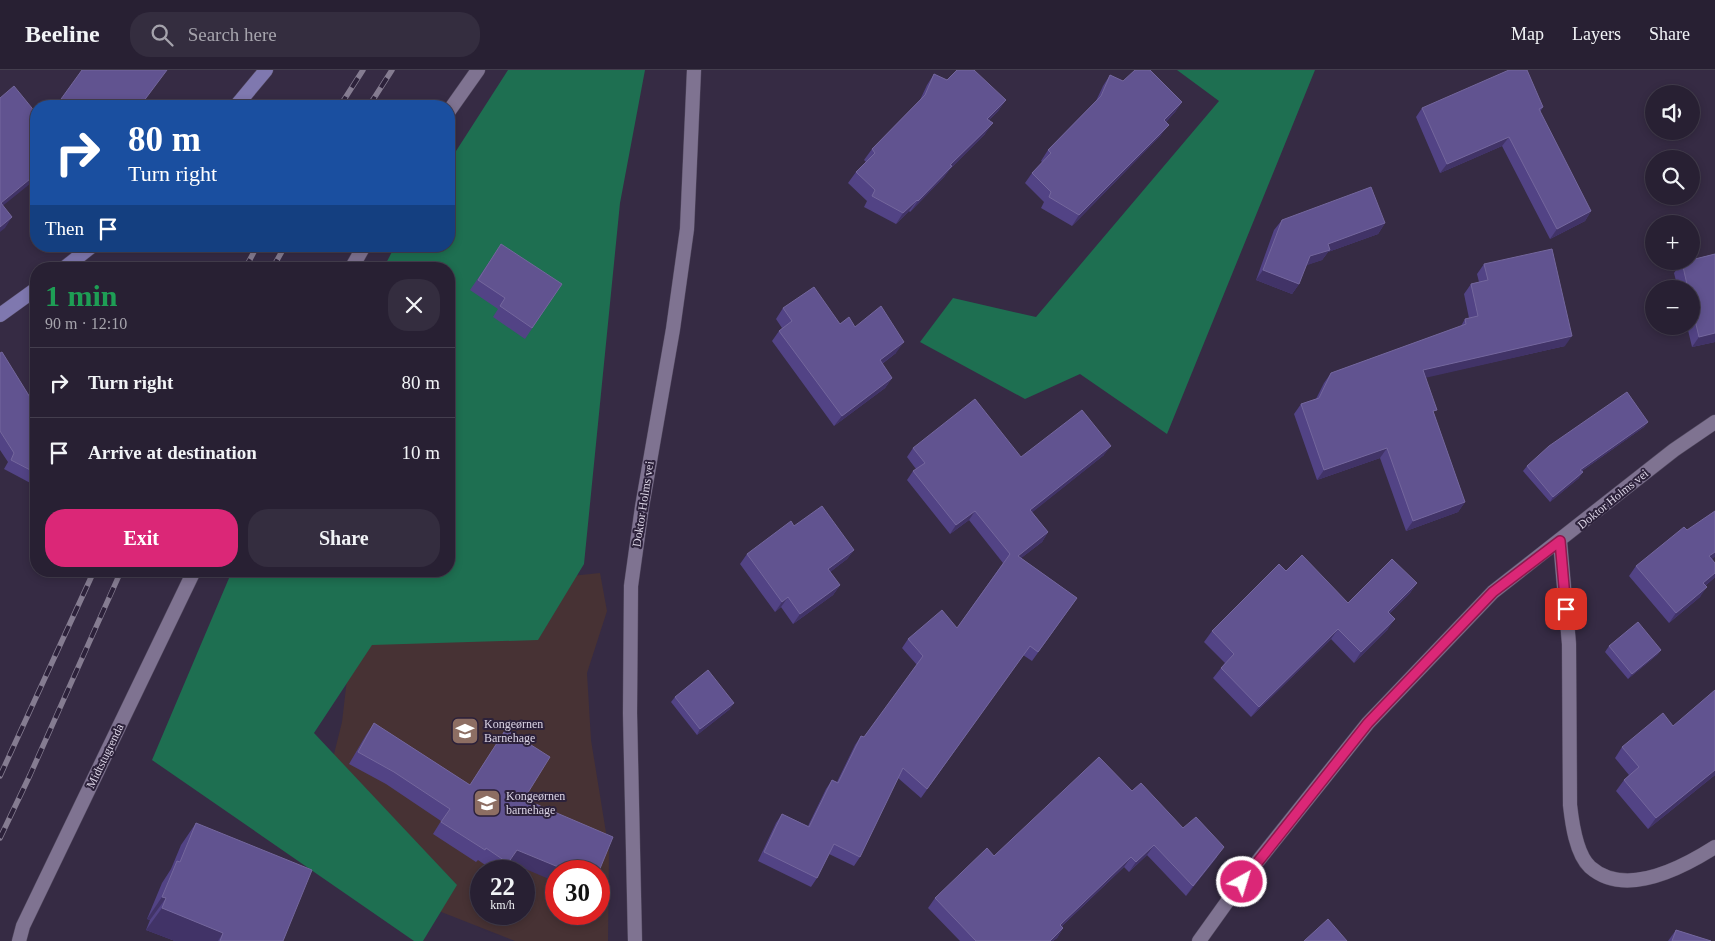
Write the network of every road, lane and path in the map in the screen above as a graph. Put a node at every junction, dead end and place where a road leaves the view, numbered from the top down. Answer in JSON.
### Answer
{"nodes":[{"id":1,"x":266,"y":70,"type":"edge"},
{"id":2,"x":478,"y":70,"type":"edge"},
{"id":3,"x":694,"y":70,"type":"edge"},
{"id":4,"x":241,"y":100,"type":"edge"},
{"id":5,"x":455,"y":103,"type":"edge"},
{"id":6,"x":84,"y":252,"type":"edge"},
{"id":7,"x":72,"y":262,"type":"edge"},
{"id":8,"x":30,"y":293,"type":"edge"},
{"id":9,"x":0,"y":315,"type":"edge"},
{"id":10,"x":1715,"y":422,"type":"edge"},
{"id":11,"x":1560,"y":541,"type":"junction"},
{"id":12,"x":191,"y":577,"type":"edge"},
{"id":13,"x":1715,"y":847,"type":"edge"},
{"id":14,"x":19,"y":941,"type":"edge"},
{"id":15,"x":634,"y":941,"type":"edge"},
{"id":16,"x":1199,"y":941,"type":"edge"}],
"edges":[{"from":1,"to":4,"type":"main road"},
{"from":2,"to":5,"type":"street"},
{"from":3,"to":15,"type":"street","name":"Doktor Holms vei"},
{"from":6,"to":7,"type":"main road"},
{"from":8,"to":9,"type":"main road"},
{"from":10,"to":11,"type":"street","name":"Doktor Holms vei"},
{"from":11,"to":13,"type":"street"},
{"from":11,"to":16,"type":"street","name":"Doktor Holms vei"},
{"from":12,"to":14,"type":"street","name":"Midtstugrenda"}]}
